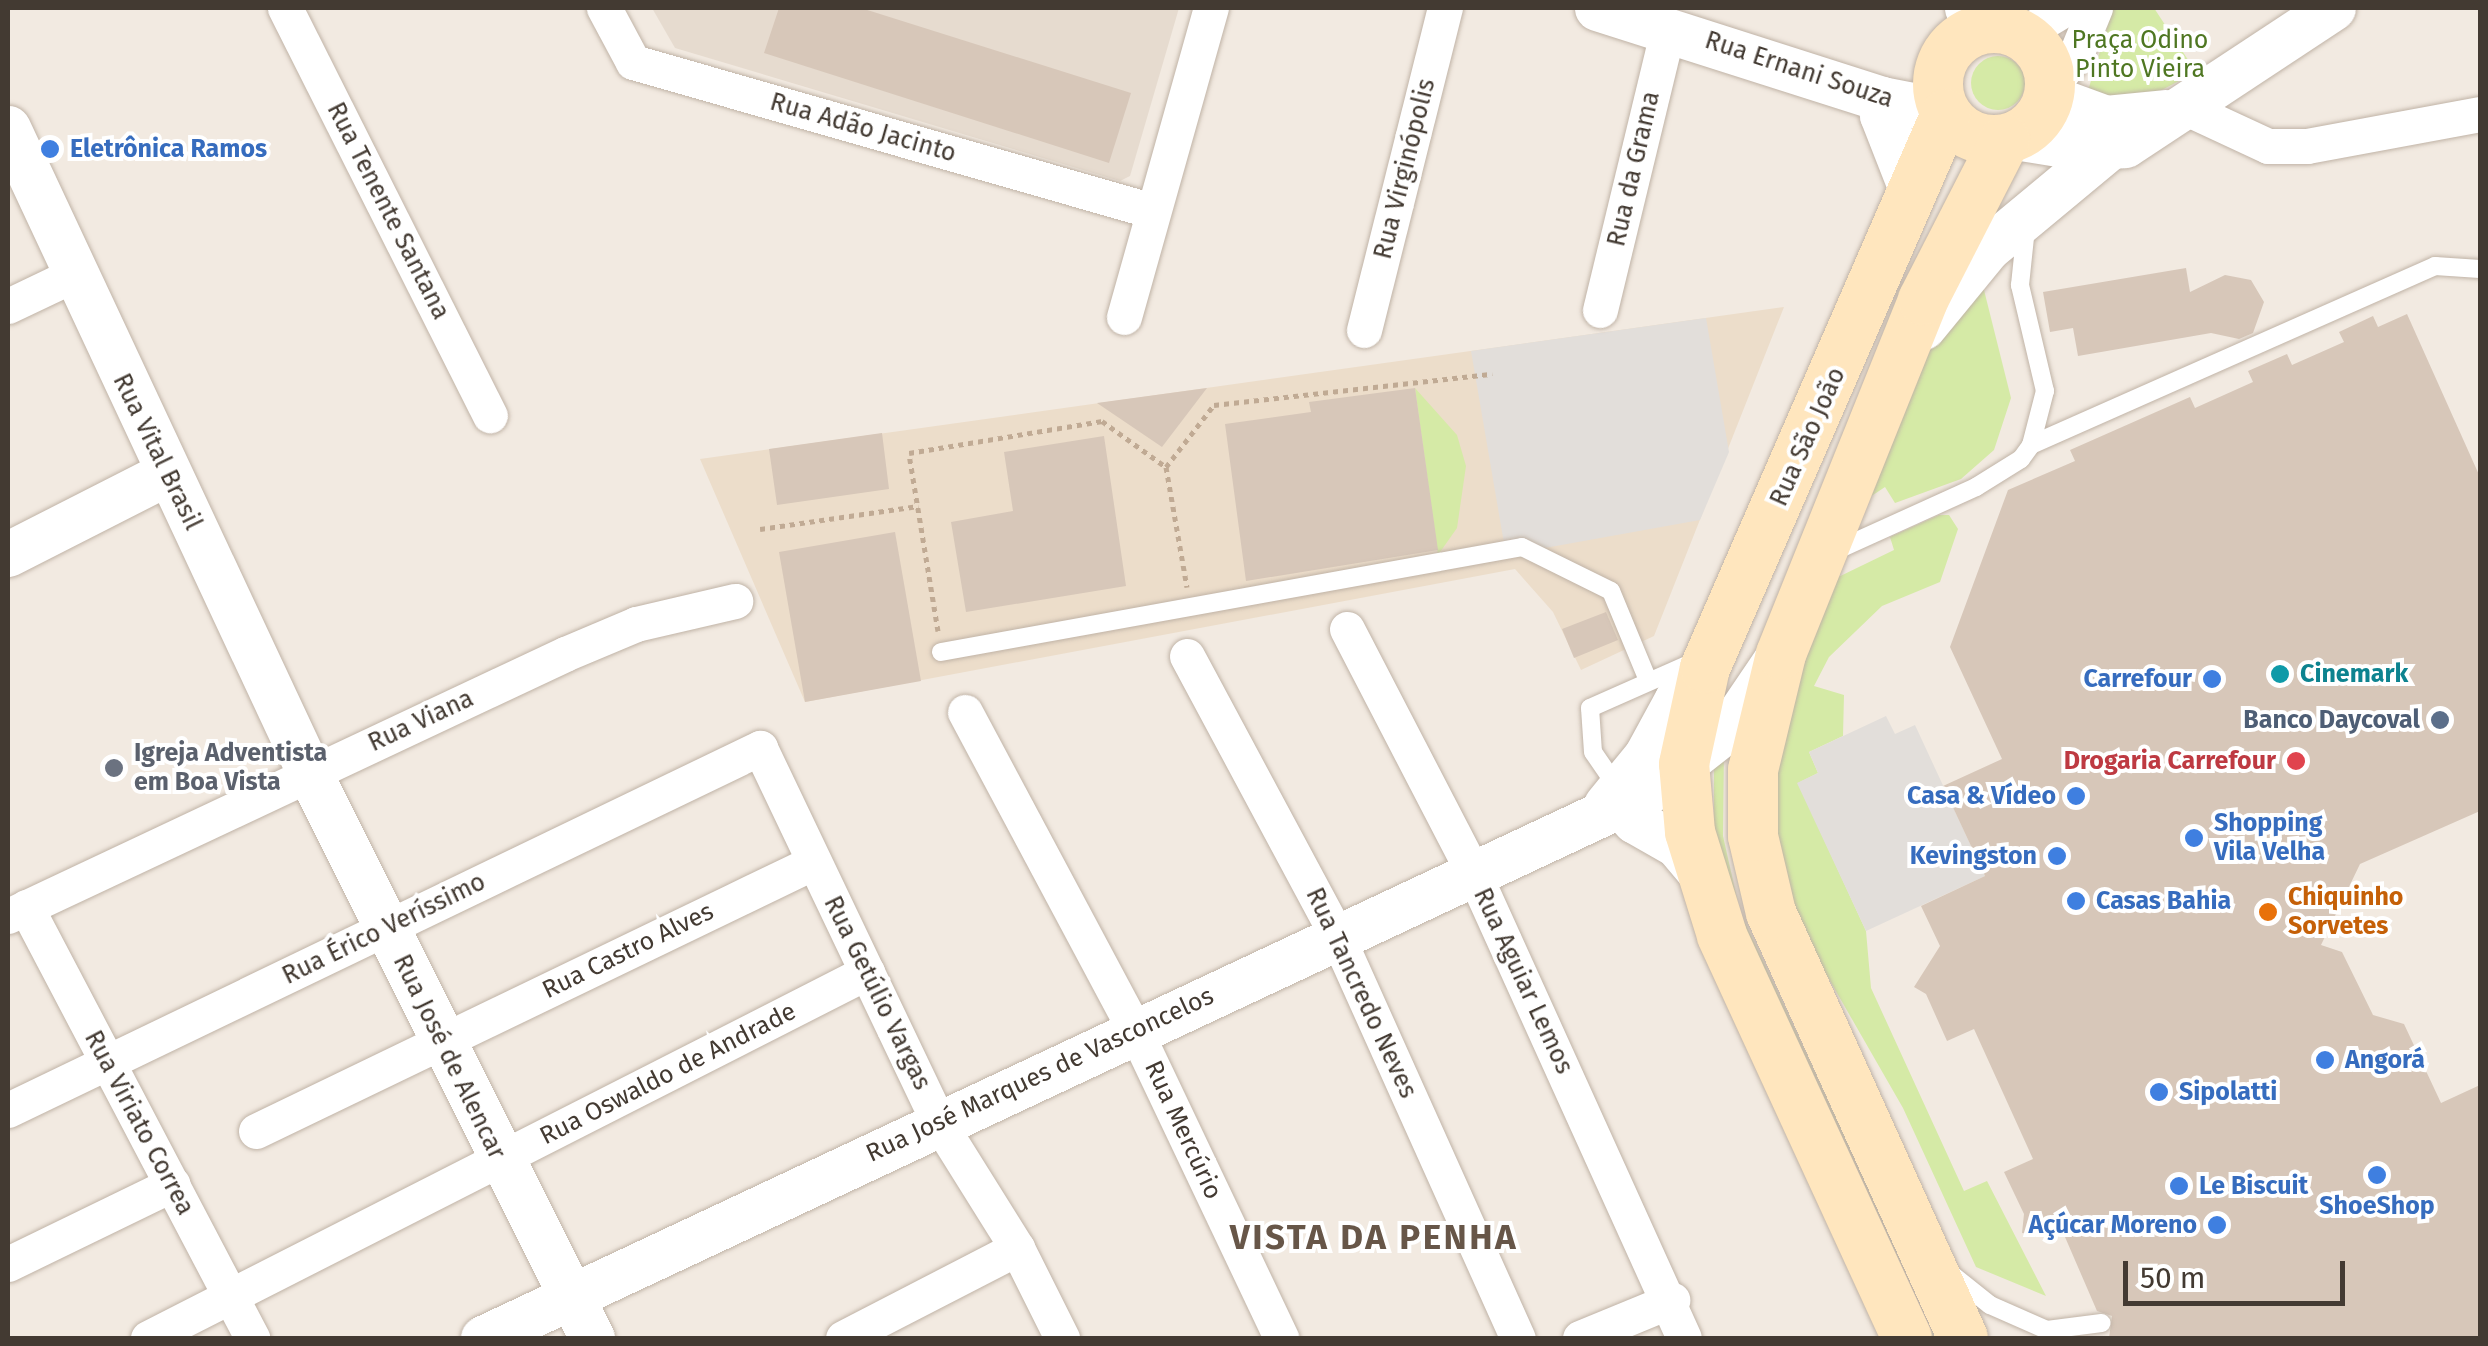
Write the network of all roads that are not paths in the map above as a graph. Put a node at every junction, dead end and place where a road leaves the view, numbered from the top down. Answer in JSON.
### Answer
{"nodes":[{"id":1,"x":285,"y":8,"type":"edge"},
{"id":2,"x":604,"y":8,"type":"edge"},
{"id":3,"x":1210,"y":8,"type":"edge"},
{"id":4,"x":1446,"y":8,"type":"edge"},
{"id":5,"x":1597,"y":8,"type":"edge"},
{"id":6,"x":2066,"y":8,"type":"edge"},
{"id":7,"x":2095,"y":8,"type":"edge"},
{"id":8,"x":2334,"y":8,"type":"edge"},
{"id":9,"x":1989,"y":24,"type":"edge"},
{"id":10,"x":1668,"y":28,"type":"junction"},
{"id":11,"x":2050,"y":92,"type":"junction"},
{"id":12,"x":1882,"y":100,"type":"junction"},
{"id":13,"x":2186,"y":108,"type":"junction"},
{"id":14,"x":1945,"y":112,"type":"junction"},
{"id":15,"x":2480,"y":114,"type":"edge"},
{"id":16,"x":8,"y":128,"type":"edge"},
{"id":17,"x":2010,"y":138,"type":"junction"},
{"id":18,"x":2106,"y":150,"type":"junction"},
{"id":19,"x":1911,"y":188,"type":"junction"},
{"id":20,"x":1153,"y":211,"type":"junction"},
{"id":21,"x":2028,"y":214,"type":"junction"},
{"id":22,"x":2480,"y":269,"type":"edge"},
{"id":23,"x":71,"y":276,"type":"junction"},
{"id":24,"x":8,"y":306,"type":"edge"},
{"id":25,"x":1600,"y":310,"type":"dead end"},
{"id":26,"x":1124,"y":317,"type":"dead end"},
{"id":27,"x":1364,"y":330,"type":"dead end"},
{"id":28,"x":1904,"y":352,"type":"junction"},
{"id":29,"x":490,"y":415,"type":"dead end"},
{"id":30,"x":2031,"y":446,"type":"junction"},
{"id":31,"x":167,"y":473,"type":"junction"},
{"id":32,"x":8,"y":554,"type":"edge"},
{"id":33,"x":1821,"y":558,"type":"junction"},
{"id":34,"x":735,"y":601,"type":"dead end"},
{"id":35,"x":1347,"y":630,"type":"dead end"},
{"id":36,"x":941,"y":652,"type":"road end"},
{"id":37,"x":1780,"y":654,"type":"junction"},
{"id":38,"x":1187,"y":656,"type":"dead end"},
{"id":39,"x":1708,"y":662,"type":"junction"},
{"id":40,"x":1647,"y":678,"type":"junction"},
{"id":41,"x":965,"y":712,"type":"dead end"},
{"id":42,"x":760,"y":748,"type":"joint"},
{"id":43,"x":1684,"y":764,"type":"junction"},
{"id":44,"x":310,"y":774,"type":"junction"},
{"id":45,"x":1612,"y":803,"type":"junction"},
{"id":46,"x":814,"y":862,"type":"junction"},
{"id":47,"x":1474,"y":874,"type":"junction"},
{"id":48,"x":1701,"y":874,"type":"junction"},
{"id":49,"x":17,"y":911,"type":"edge"},
{"id":50,"x":386,"y":928,"type":"junction"},
{"id":51,"x":1337,"y":936,"type":"junction"},
{"id":52,"x":867,"y":972,"type":"junction"},
{"id":53,"x":1135,"y":1030,"type":"junction"},
{"id":54,"x":442,"y":1041,"type":"junction"},
{"id":55,"x":105,"y":1063,"type":"junction"},
{"id":56,"x":8,"y":1110,"type":"edge"},
{"id":57,"x":939,"y":1123,"type":"junction"},
{"id":58,"x":256,"y":1130,"type":"dead end"},
{"id":59,"x":498,"y":1160,"type":"junction"},
{"id":60,"x":173,"y":1184,"type":"junction"},
{"id":61,"x":1896,"y":1196,"type":"junction"},
{"id":62,"x":1017,"y":1248,"type":"junction"},
{"id":63,"x":8,"y":1264,"type":"edge"},
{"id":64,"x":570,"y":1297,"type":"junction"},
{"id":65,"x":232,"y":1299,"type":"junction"},
{"id":66,"x":1672,"y":1300,"type":"junction"},
{"id":67,"x":2102,"y":1323,"type":"dead end"},
{"id":68,"x":148,"y":1338,"type":"edge"},
{"id":69,"x":252,"y":1338,"type":"edge"},
{"id":70,"x":484,"y":1338,"type":"edge"},
{"id":71,"x":592,"y":1338,"type":"edge"},
{"id":72,"x":843,"y":1338,"type":"edge"},
{"id":73,"x":1062,"y":1338,"type":"edge"},
{"id":74,"x":1281,"y":1338,"type":"edge"},
{"id":75,"x":1518,"y":1338,"type":"edge"},
{"id":76,"x":1580,"y":1338,"type":"edge"},
{"id":77,"x":1684,"y":1338,"type":"edge"},
{"id":78,"x":1907,"y":1338,"type":"edge"},
{"id":79,"x":1963,"y":1338,"type":"edge"}],
"edges":[{"from":1,"to":29,"type":"street","name":"Rua Tenente Santana"},
{"from":2,"to":20,"type":"street","name":"Rua Adão Jacinto"},
{"from":3,"to":20,"type":"street"},
{"from":4,"to":27,"type":"street","name":"Rua Virginópolis"},
{"from":5,"to":10,"type":"street","name":"Rua Ernani Souza"},
{"from":6,"to":9,"type":"street"},
{"from":7,"to":11,"type":"street"},
{"from":8,"to":13,"type":"street"},
{"from":9,"to":11,"type":"main road"},
{"from":9,"to":14,"type":"main road"},
{"from":10,"to":12,"type":"street","name":"Rua Ernani Souza"},
{"from":10,"to":25,"type":"street","name":"Rua da Grama"},
{"from":11,"to":13,"type":"street"},
{"from":11,"to":17,"type":"main road"},
{"from":12,"to":14,"type":"street","name":"Rua Ernani Souza"},
{"from":12,"to":19,"type":"street"},
{"from":13,"to":15,"type":"street"},
{"from":13,"to":18,"type":"street"},
{"from":14,"to":17,"type":"main road"},
{"from":14,"to":19,"type":"main road","name":"Rua São João"},
{"from":16,"to":23,"type":"street","name":"Rua Vital Brasil"},
{"from":17,"to":18,"type":"street"},
{"from":17,"to":28,"type":"main road"},
{"from":18,"to":21,"type":"street"},
{"from":19,"to":39,"type":"main road","name":"Rua São João"},
{"from":20,"to":26,"type":"street"},
{"from":21,"to":28,"type":"street"},
{"from":21,"to":30,"type":"lane"},
{"from":22,"to":30,"type":"lane"},
{"from":23,"to":24,"type":"street"},
{"from":23,"to":31,"type":"street","name":"Rua Vital Brasil"},
{"from":28,"to":33,"type":"main road"},
{"from":30,"to":33,"type":"lane"},
{"from":31,"to":32,"type":"street"},
{"from":31,"to":44,"type":"street","name":"Rua Vital Brasil"},
{"from":33,"to":37,"type":"main road"},
{"from":34,"to":44,"type":"street","name":"Rua Viana"},
{"from":35,"to":47,"type":"street","name":"Rua Aguiar Lemos"},
{"from":36,"to":40,"type":"lane"},
{"from":37,"to":43,"type":"street","name":"Rua José Marques de Vasconcelos"},
{"from":37,"to":61,"type":"main road"},
{"from":38,"to":51,"type":"street","name":"Rua Tancredo Neves"},
{"from":39,"to":40,"type":"lane"},
{"from":39,"to":43,"type":"main road","name":"Rua São João"},
{"from":39,"to":45,"type":"street"},
{"from":40,"to":45,"type":"lane"},
{"from":41,"to":53,"type":"street","name":"Rua Mercúrio"},
{"from":42,"to":46,"type":"street","name":"Rua Getúlio Vargas"},
{"from":42,"to":50,"type":"street","name":"Rua Érico Veríssimo"},
{"from":43,"to":45,"type":"street","name":"Rua José Marques de Vasconcelos"},
{"from":43,"to":48,"type":"main road","name":"Rua São João"},
{"from":44,"to":49,"type":"street","name":"Rua Viana"},
{"from":44,"to":50,"type":"street","name":"Rua José de Alencar"},
{"from":45,"to":47,"type":"street","name":"Rua José Marques de Vasconcelos"},
{"from":45,"to":48,"type":"street"},
{"from":46,"to":52,"type":"street","name":"Rua Getúlio Vargas"},
{"from":46,"to":54,"type":"street","name":"Rua Castro Alves"},
{"from":47,"to":51,"type":"street","name":"Rua José Marques de Vasconcelos"},
{"from":47,"to":66,"type":"street","name":"Rua Aguiar Lemos"},
{"from":48,"to":78,"type":"main road","name":"Rua São João"},
{"from":49,"to":55,"type":"street","name":"Rua Viriato Correa"},
{"from":50,"to":54,"type":"street","name":"Rua José de Alencar"},
{"from":50,"to":55,"type":"street","name":"Rua Érico Veríssimo"},
{"from":51,"to":53,"type":"street","name":"Rua José Marques de Vasconcelos"},
{"from":51,"to":75,"type":"street","name":"Rua Tancredo Neves"},
{"from":52,"to":57,"type":"street","name":"Rua Getúlio Vargas"},
{"from":52,"to":59,"type":"street","name":"Rua Oswaldo de Andrade"},
{"from":53,"to":57,"type":"street","name":"Rua José Marques de Vasconcelos"},
{"from":53,"to":74,"type":"street","name":"Rua Mercúrio"},
{"from":54,"to":58,"type":"street","name":"Rua Castro Alves"},
{"from":54,"to":59,"type":"street","name":"Rua José de Alencar"},
{"from":55,"to":56,"type":"street","name":"Rua Érico Veríssimo"},
{"from":55,"to":60,"type":"street","name":"Rua Viriato Correa"},
{"from":57,"to":62,"type":"street","name":"Rua Getúlio Vargas"},
{"from":57,"to":64,"type":"street","name":"Rua José Marques de Vasconcelos"},
{"from":59,"to":64,"type":"street","name":"Rua José de Alencar"},
{"from":59,"to":65,"type":"street","name":"Rua Oswaldo de Andrade"},
{"from":60,"to":63,"type":"street"},
{"from":60,"to":65,"type":"street","name":"Rua Viriato Correa"},
{"from":61,"to":67,"type":"lane"},
{"from":61,"to":79,"type":"main road"},
{"from":62,"to":72,"type":"street"},
{"from":62,"to":73,"type":"street","name":"Rua Getúlio Vargas"},
{"from":64,"to":70,"type":"street","name":"Rua José Marques de Vasconcelos"},
{"from":64,"to":71,"type":"street","name":"Rua José de Alencar"},
{"from":65,"to":68,"type":"street","name":"Rua Oswaldo de Andrade"},
{"from":65,"to":69,"type":"street","name":"Rua Viriato Correa"},
{"from":66,"to":76,"type":"street"},
{"from":66,"to":77,"type":"street","name":"Rua Aguiar Lemos"}]}
